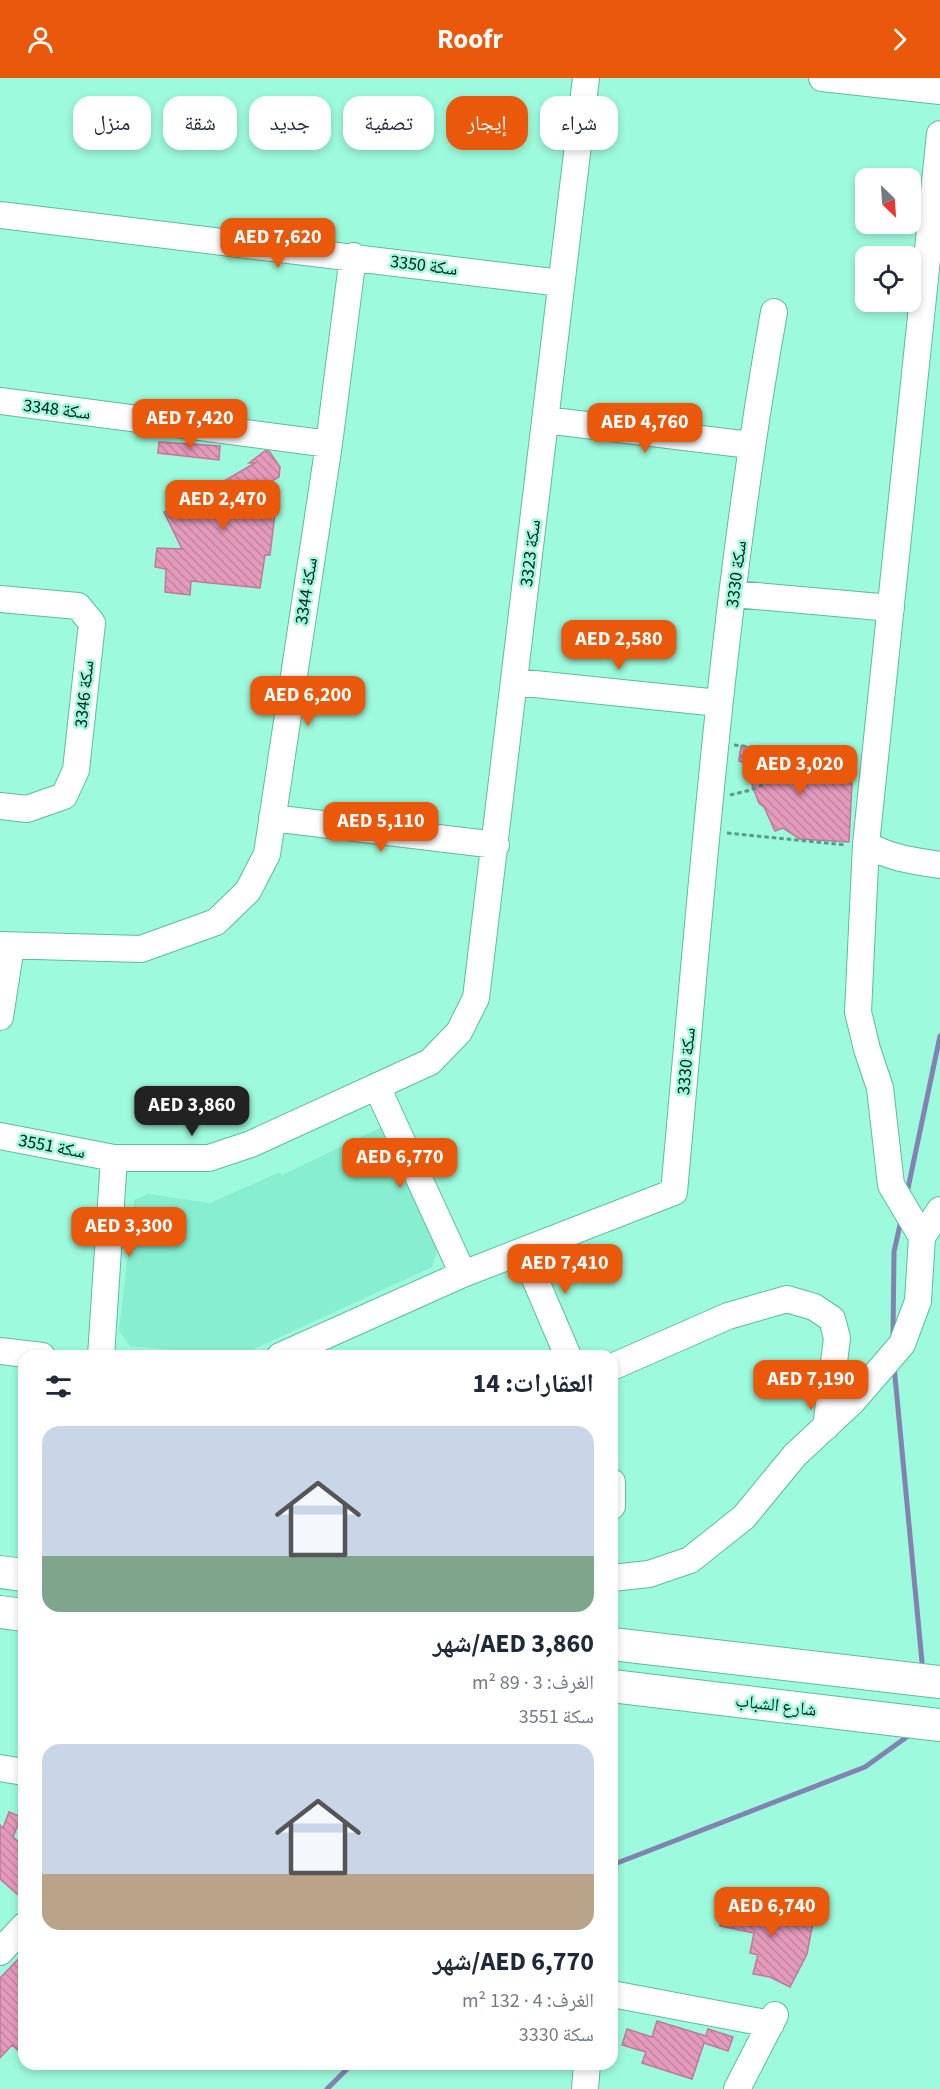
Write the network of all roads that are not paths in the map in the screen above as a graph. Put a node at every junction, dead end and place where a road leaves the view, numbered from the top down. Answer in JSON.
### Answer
{"nodes":[{"id":1,"x":586,"y":78,"type":"edge"},
{"id":2,"x":822,"y":78,"type":"edge"},
{"id":3,"x":940,"y":91,"type":"edge"},
{"id":4,"x":940,"y":134,"type":"edge"},
{"id":5,"x":0,"y":215,"type":"edge"},
{"id":6,"x":353,"y":256,"type":"junction"},
{"id":7,"x":561,"y":283,"type":"junction"},
{"id":8,"x":774,"y":312,"type":"dead end"},
{"id":9,"x":0,"y":401,"type":"edge"},
{"id":10,"x":545,"y":420,"type":"junction"},
{"id":11,"x":329,"y":444,"type":"junction"},
{"id":12,"x":750,"y":445,"type":"junction"},
{"id":13,"x":734,"y":594,"type":"junction"},
{"id":14,"x":0,"y":599,"type":"edge"},
{"id":15,"x":891,"y":608,"type":"junction"},
{"id":16,"x":514,"y":682,"type":"junction"},
{"id":17,"x":719,"y":704,"type":"junction"},
{"id":18,"x":0,"y":806,"type":"edge"},
{"id":19,"x":272,"y":818,"type":"junction"},
{"id":20,"x":866,"y":844,"type":"junction"},
{"id":21,"x":495,"y":845,"type":"junction"},
{"id":22,"x":940,"y":865,"type":"edge"},
{"id":23,"x":5,"y":945,"type":"edge"},
{"id":24,"x":0,"y":1017,"type":"edge"},
{"id":25,"x":377,"y":1087,"type":"junction"},
{"id":26,"x":0,"y":1137,"type":"edge"},
{"id":27,"x":114,"y":1158,"type":"junction"},
{"id":28,"x":940,"y":1210,"type":"edge"},
{"id":29,"x":922,"y":1237,"type":"junction"},
{"id":30,"x":524,"y":1251,"type":"junction"},
{"id":31,"x":463,"y":1274,"type":"junction"},
{"id":32,"x":930,"y":1279,"type":"edge"},
{"id":33,"x":0,"y":1350,"type":"edge"},
{"id":34,"x":102,"y":1350,"type":"edge"},
{"id":35,"x":293,"y":1350,"type":"edge"},
{"id":36,"x":565,"y":1350,"type":"edge"},
{"id":37,"x":18,"y":1353,"type":"edge"},
{"id":38,"x":618,"y":1364,"type":"edge"},
{"id":39,"x":826,"y":1427,"type":"junction"},
{"id":40,"x":0,"y":1572,"type":"edge"},
{"id":41,"x":18,"y":1574,"type":"edge"},
{"id":42,"x":618,"y":1577,"type":"edge"},
{"id":43,"x":0,"y":1612,"type":"edge"},
{"id":44,"x":18,"y":1614,"type":"edge"},
{"id":45,"x":618,"y":1645,"type":"edge"},
{"id":46,"x":940,"y":1682,"type":"edge"},
{"id":47,"x":618,"y":1687,"type":"edge"},
{"id":48,"x":940,"y":1725,"type":"edge"},
{"id":49,"x":0,"y":1768,"type":"edge"},
{"id":50,"x":18,"y":1771,"type":"edge"},
{"id":51,"x":18,"y":1932,"type":"edge"},
{"id":52,"x":0,"y":1952,"type":"edge"},
{"id":53,"x":618,"y":1995,"type":"edge"},
{"id":54,"x":587,"y":2070,"type":"edge"},
{"id":55,"x":585,"y":2089,"type":"edge"},
{"id":56,"x":738,"y":2089,"type":"edge"}],
"edges":[{"from":1,"to":7,"type":"street","name":"سكة 3323"},
{"from":2,"to":3,"type":"street"},
{"from":4,"to":15,"type":"street"},
{"from":5,"to":6,"type":"street","name":"سكة 3350"},
{"from":6,"to":7,"type":"street","name":"سكة 3350"},
{"from":6,"to":11,"type":"street","name":"سكة 3344"},
{"from":7,"to":10,"type":"street","name":"سكة 3323"},
{"from":8,"to":12,"type":"street","name":"سكة 3330"},
{"from":9,"to":11,"type":"street","name":"سكة 3348"},
{"from":10,"to":12,"type":"street"},
{"from":10,"to":16,"type":"street","name":"سكة 3323"},
{"from":11,"to":19,"type":"street","name":"سكة 3344"},
{"from":12,"to":13,"type":"street","name":"سكة 3330"},
{"from":13,"to":15,"type":"street"},
{"from":13,"to":17,"type":"street","name":"سكة 3330"},
{"from":14,"to":18,"type":"street","name":"سكة 3346"},
{"from":15,"to":20,"type":"street"},
{"from":16,"to":17,"type":"street"},
{"from":16,"to":21,"type":"street","name":"سكة 3323"},
{"from":17,"to":30,"type":"street","name":"سكة 3330"},
{"from":19,"to":21,"type":"street"},
{"from":19,"to":23,"type":"street","name":"سكة 3344"},
{"from":20,"to":22,"type":"street"},
{"from":20,"to":29,"type":"street"},
{"from":21,"to":25,"type":"street","name":"سكة 3323"},
{"from":23,"to":24,"type":"street","name":"سكة 3344"},
{"from":25,"to":27,"type":"street","name":"سكة 3551"},
{"from":25,"to":31,"type":"street"},
{"from":26,"to":27,"type":"street","name":"سكة 3551"},
{"from":27,"to":34,"type":"street"},
{"from":28,"to":29,"type":"street"},
{"from":29,"to":32,"type":"street"},
{"from":30,"to":31,"type":"street","name":"سكة 3330"},
{"from":30,"to":36,"type":"street"},
{"from":31,"to":35,"type":"street","name":"سكة 3330"},
{"from":32,"to":39,"type":"street"},
{"from":33,"to":37,"type":"street"},
{"from":38,"to":39,"type":"street"},
{"from":39,"to":42,"type":"street"},
{"from":40,"to":41,"type":"main road"},
{"from":43,"to":44,"type":"main road"},
{"from":45,"to":46,"type":"main road"},
{"from":47,"to":48,"type":"main road","name":"شارع الشباب"},
{"from":49,"to":50,"type":"street"},
{"from":51,"to":52,"type":"street"},
{"from":53,"to":56,"type":"street"},
{"from":54,"to":55,"type":"street"}]}
